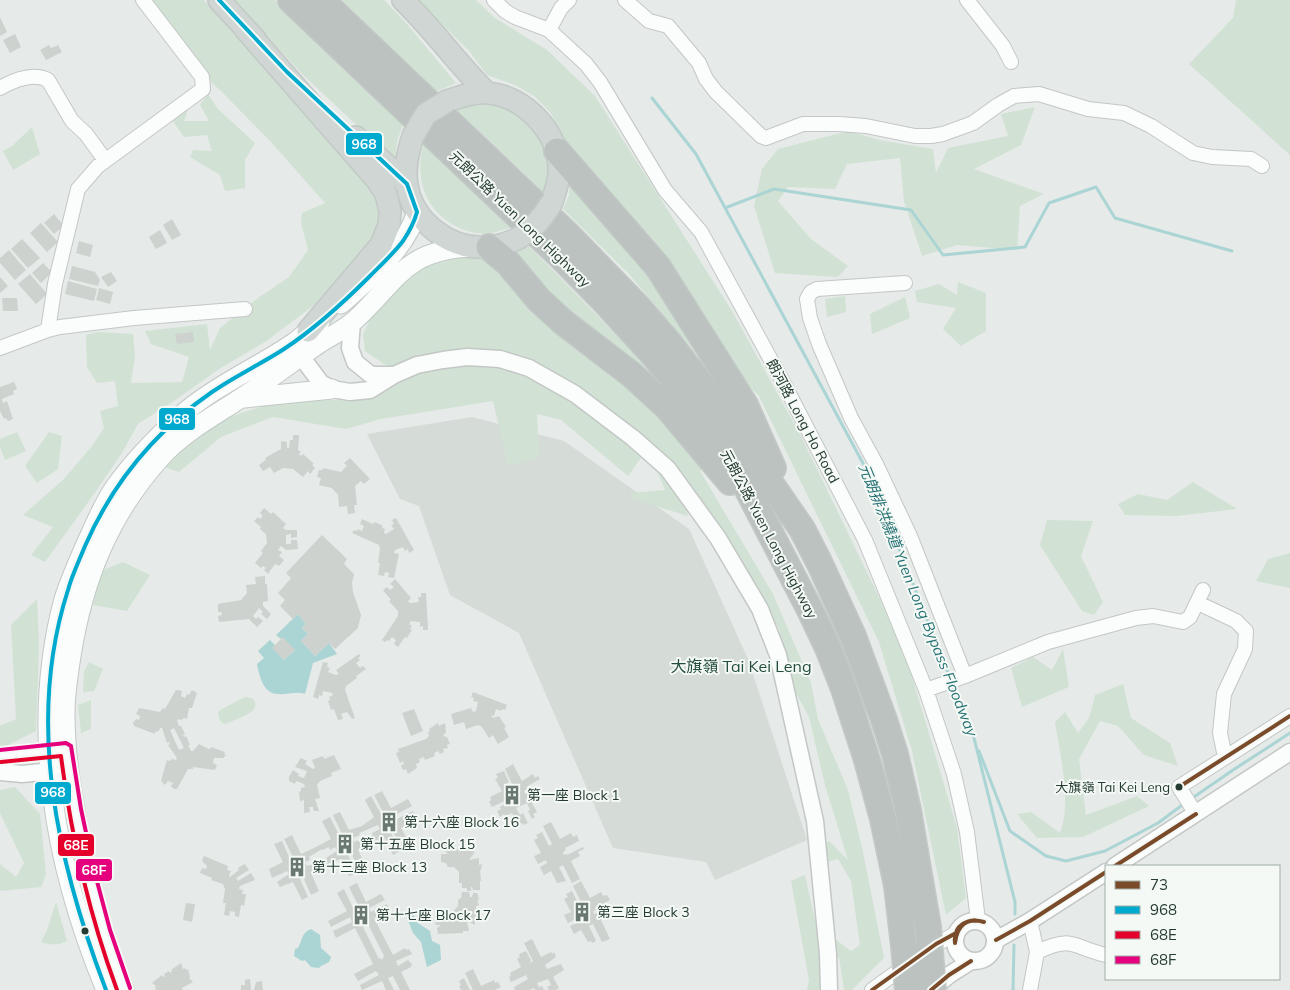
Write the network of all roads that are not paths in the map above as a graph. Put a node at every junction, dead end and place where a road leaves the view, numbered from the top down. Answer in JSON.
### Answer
{"nodes":[{"id":1,"x":143,"y":0,"type":"edge"},
{"id":2,"x":220,"y":0,"type":"edge"},
{"id":3,"x":291,"y":0,"type":"edge"},
{"id":4,"x":321,"y":0,"type":"edge"},
{"id":5,"x":403,"y":0,"type":"edge"},
{"id":6,"x":494,"y":0,"type":"edge"},
{"id":7,"x":625,"y":0,"type":"edge"},
{"id":8,"x":967,"y":0,"type":"edge"},
{"id":9,"x":564,"y":2,"type":"edge"},
{"id":10,"x":245,"y":29,"type":"junction"},
{"id":11,"x":549,"y":30,"type":"junction"},
{"id":12,"x":1011,"y":62,"type":"dead end"},
{"id":13,"x":0,"y":88,"type":"edge"},
{"id":14,"x":486,"y":92,"type":"junction"},
{"id":15,"x":557,"y":151,"type":"junction"},
{"id":16,"x":105,"y":160,"type":"junction"},
{"id":17,"x":1262,"y":166,"type":"dead end"},
{"id":18,"x":407,"y":184,"type":"junction"},
{"id":19,"x":417,"y":212,"type":"junction"},
{"id":20,"x":483,"y":247,"type":"junction"},
{"id":21,"x":905,"y":283,"type":"dead end"},
{"id":22,"x":245,"y":309,"type":"dead end"},
{"id":23,"x":352,"y":322,"type":"junction"},
{"id":24,"x":48,"y":330,"type":"junction"},
{"id":25,"x":302,"y":343,"type":"junction"},
{"id":26,"x":0,"y":348,"type":"edge"},
{"id":27,"x":394,"y":375,"type":"junction"},
{"id":28,"x":332,"y":389,"type":"junction"},
{"id":29,"x":240,"y":399,"type":"junction"},
{"id":30,"x":763,"y":520,"type":"junction"},
{"id":31,"x":802,"y":529,"type":"junction"},
{"id":32,"x":965,"y":676,"type":"junction"},
{"id":33,"x":928,"y":689,"type":"junction"},
{"id":34,"x":1290,"y":716,"type":"edge"},
{"id":35,"x":57,"y":749,"type":"junction"},
{"id":36,"x":1290,"y":752,"type":"edge"},
{"id":37,"x":0,"y":756,"type":"edge"},
{"id":38,"x":1225,"y":757,"type":"junction"},
{"id":39,"x":60,"y":771,"type":"junction"},
{"id":40,"x":0,"y":772,"type":"edge"},
{"id":41,"x":1196,"y":814,"type":"junction"},
{"id":42,"x":1117,"y":865,"type":"edge"},
{"id":43,"x":1105,"y":873,"type":"edge"},
{"id":44,"x":978,"y":920,"type":"junction"},
{"id":45,"x":1030,"y":921,"type":"junction"},
{"id":46,"x":956,"y":933,"type":"junction"},
{"id":47,"x":996,"y":940,"type":"junction"},
{"id":48,"x":1037,"y":952,"type":"junction"},
{"id":49,"x":1105,"y":955,"type":"edge"},
{"id":50,"x":970,"y":961,"type":"junction"},
{"id":51,"x":106,"y":990,"type":"edge"},
{"id":52,"x":124,"y":990,"type":"edge"},
{"id":53,"x":830,"y":990,"type":"edge"},
{"id":54,"x":872,"y":990,"type":"edge"},
{"id":55,"x":908,"y":990,"type":"edge"},
{"id":56,"x":932,"y":990,"type":"edge"},
{"id":57,"x":1030,"y":990,"type":"edge"}],
"edges":[{"from":1,"to":16,"type":"street"},
{"from":2,"to":10,"type":"main road"},
{"from":3,"to":30,"type":"highway","name":"元朗公路 Yuen Long Highway"},
{"from":4,"to":31,"type":"highway","name":"元朗公路 Yuen Long Highway"},
{"from":5,"to":14,"type":"main road"},
{"from":6,"to":11,"type":"street","name":"朗河路 Long Ho Road"},
{"from":7,"to":17,"type":"street"},
{"from":8,"to":12,"type":"street"},
{"from":9,"to":11,"type":"street"},
{"from":10,"to":18,"type":"main road"},
{"from":10,"to":25,"type":"main road"},
{"from":11,"to":33,"type":"street","name":"朗河路 Long Ho Road"},
{"from":13,"to":16,"type":"street"},
{"from":14,"to":15,"type":"main road"},
{"from":14,"to":18,"type":"main road","bridge":true},
{"from":15,"to":20,"type":"main road","bridge":true},
{"from":15,"to":31,"type":"highway"},
{"from":16,"to":24,"type":"street"},
{"from":18,"to":19,"type":"main road"},
{"from":19,"to":20,"type":"main road"},
{"from":19,"to":25,"type":"main road"},
{"from":20,"to":23,"type":"main road"},
{"from":20,"to":30,"type":"highway"},
{"from":21,"to":32,"type":"street"},
{"from":22,"to":24,"type":"street"},
{"from":23,"to":25,"type":"main road"},
{"from":23,"to":27,"type":"street"},
{"from":24,"to":26,"type":"street"},
{"from":25,"to":28,"type":"street"},
{"from":25,"to":29,"type":"main road"},
{"from":25,"to":35,"type":"main road"},
{"from":27,"to":28,"type":"street"},
{"from":27,"to":53,"type":"street"},
{"from":28,"to":29,"type":"main road"},
{"from":29,"to":35,"type":"main road"},
{"from":30,"to":55,"type":"highway","name":"元朗公路 Yuen Long Highway","bridge":true},
{"from":31,"to":56,"type":"highway","name":"元朗公路 Yuen Long Highway","bridge":true},
{"from":32,"to":33,"type":"street"},
{"from":32,"to":38,"type":"street"},
{"from":33,"to":44,"type":"street","name":"朗河路 Long Ho Road"},
{"from":34,"to":38,"type":"street"},
{"from":35,"to":37,"type":"street"},
{"from":35,"to":39,"type":"main road"},
{"from":36,"to":41,"type":"street"},
{"from":38,"to":41,"type":"street"},
{"from":39,"to":40,"type":"street"},
{"from":39,"to":51,"type":"main road"},
{"from":39,"to":52,"type":"main road"},
{"from":41,"to":42,"type":"street"},
{"from":43,"to":45,"type":"street"},
{"from":44,"to":46,"type":"street"},
{"from":44,"to":47,"type":"street"},
{"from":45,"to":47,"type":"street"},
{"from":45,"to":48,"type":"street"},
{"from":46,"to":50,"type":"street"},
{"from":46,"to":54,"type":"street"},
{"from":47,"to":50,"type":"street"},
{"from":48,"to":49,"type":"street"},
{"from":48,"to":57,"type":"street"},
{"from":50,"to":56,"type":"street"}]}
